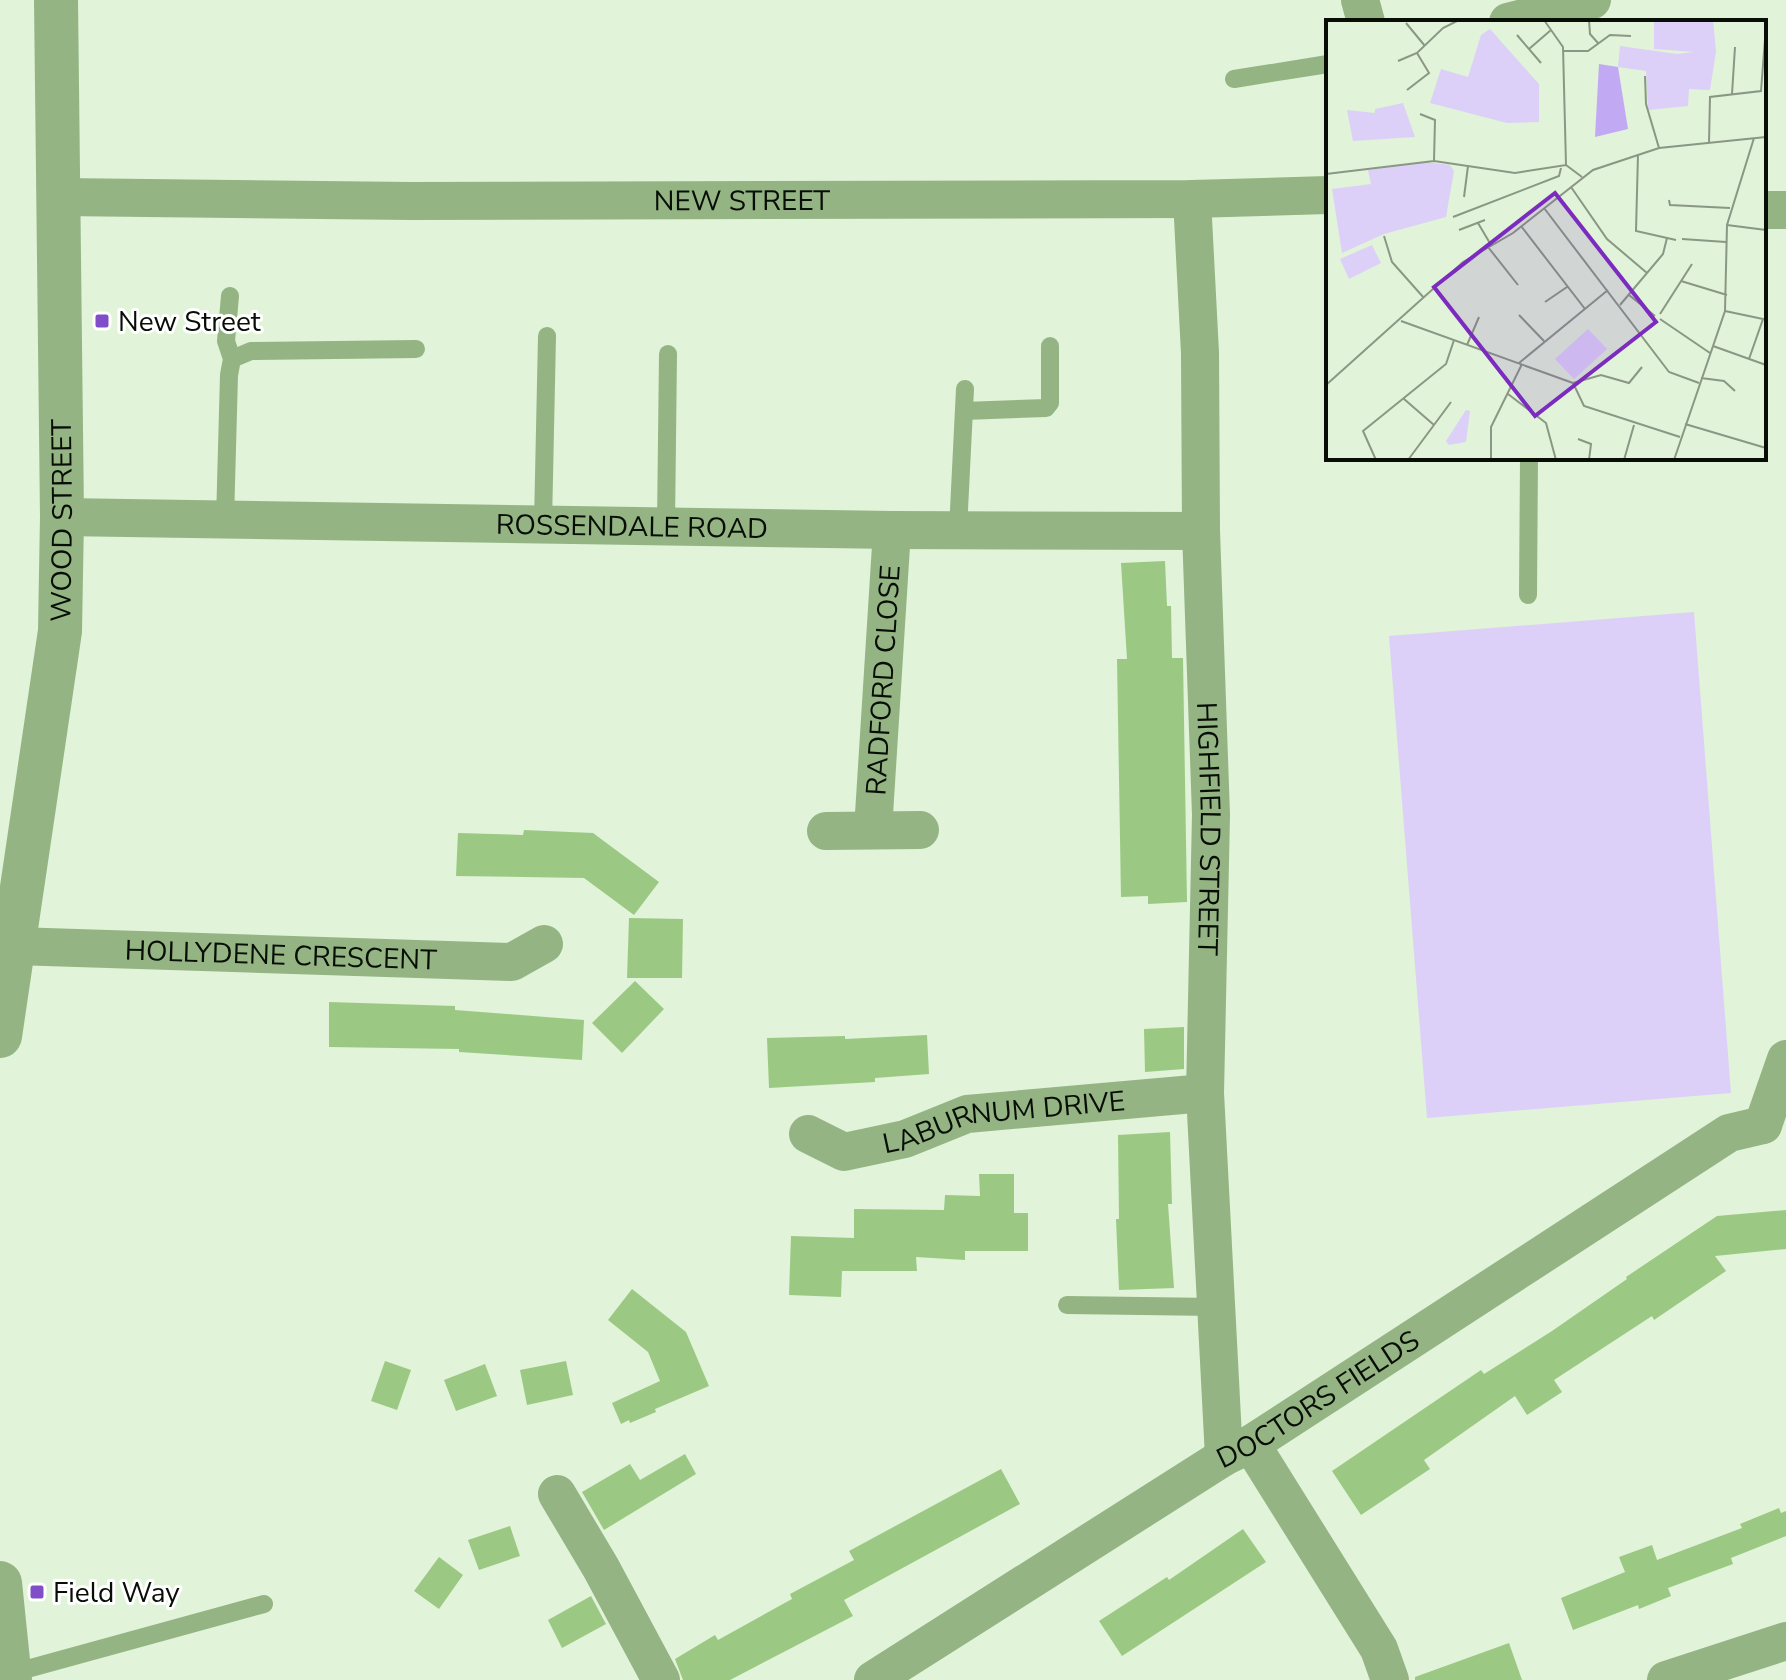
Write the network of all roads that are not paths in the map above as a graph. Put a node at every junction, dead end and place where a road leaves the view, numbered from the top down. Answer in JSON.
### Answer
{"nodes":[{"id":1,"x":56,"y":0,"type":"edge"},
{"id":2,"x":1360,"y":0,"type":"edge"},
{"id":3,"x":1592,"y":0,"type":"edge"},
{"id":4,"x":1365,"y":20,"type":"edge"},
{"id":5,"x":1516,"y":20,"type":"edge"},
{"id":6,"x":1326,"y":64,"type":"edge"},
{"id":7,"x":1234,"y":79,"type":"dead end"},
{"id":8,"x":1326,"y":195,"type":"edge"},
{"id":9,"x":60,"y":197,"type":"junction"},
{"id":10,"x":1192,"y":199,"type":"junction"},
{"id":11,"x":230,"y":296,"type":"dead end"},
{"id":12,"x":547,"y":336,"type":"dead end"},
{"id":13,"x":1050,"y":346,"type":"dead end"},
{"id":14,"x":416,"y":349,"type":"dead end"},
{"id":15,"x":668,"y":354,"type":"dead end"},
{"id":16,"x":232,"y":359,"type":"junction"},
{"id":17,"x":965,"y":389,"type":"dead end"},
{"id":18,"x":964,"y":411,"type":"junction"},
{"id":19,"x":1529,"y":460,"type":"edge"},
{"id":20,"x":62,"y":517,"type":"junction"},
{"id":21,"x":225,"y":521,"type":"junction"},
{"id":22,"x":543,"y":524,"type":"junction"},
{"id":23,"x":666,"y":525,"type":"junction"},
{"id":24,"x":892,"y":530,"type":"junction"},
{"id":25,"x":958,"y":530,"type":"junction"},
{"id":26,"x":1201,"y":531,"type":"junction"},
{"id":27,"x":1528,"y":595,"type":"dead end"},
{"id":28,"x":873,"y":830,"type":"junction"},
{"id":29,"x":920,"y":830,"type":"dead end"},
{"id":30,"x":826,"y":831,"type":"dead end"},
{"id":31,"x":11,"y":918,"type":"edge"},
{"id":32,"x":544,"y":944,"type":"dead end"},
{"id":33,"x":0,"y":1036,"type":"edge"},
{"id":34,"x":1786,"y":1059,"type":"edge"},
{"id":35,"x":1205,"y":1093,"type":"junction"},
{"id":36,"x":1775,"y":1130,"type":"edge"},
{"id":37,"x":808,"y":1134,"type":"dead end"},
{"id":38,"x":1067,"y":1305,"type":"dead end"},
{"id":39,"x":1216,"y":1307,"type":"junction"},
{"id":40,"x":1237,"y":1451,"type":"junction"},
{"id":41,"x":557,"y":1494,"type":"dead end"},
{"id":42,"x":0,"y":1583,"type":"edge"},
{"id":43,"x":264,"y":1604,"type":"dead end"},
{"id":44,"x":1786,"y":1641,"type":"edge"},
{"id":45,"x":10,"y":1677,"type":"edge"},
{"id":46,"x":661,"y":1680,"type":"edge"},
{"id":47,"x":873,"y":1680,"type":"edge"},
{"id":48,"x":1390,"y":1680,"type":"edge"},
{"id":49,"x":1666,"y":1680,"type":"edge"}],
"edges":[{"from":1,"to":9,"type":"street","name":"WOOD STREET"},
{"from":2,"to":4,"type":"street"},
{"from":3,"to":5,"type":"street"},
{"from":6,"to":7,"type":"lane"},
{"from":8,"to":10,"type":"street","name":"NEW STREET"},
{"from":9,"to":10,"type":"street","name":"NEW STREET"},
{"from":9,"to":20,"type":"street","name":"WOOD STREET"},
{"from":10,"to":26,"type":"street","name":"HIGHFIELD STREET"},
{"from":11,"to":16,"type":"lane"},
{"from":12,"to":22,"type":"lane"},
{"from":13,"to":18,"type":"lane"},
{"from":14,"to":16,"type":"lane"},
{"from":15,"to":23,"type":"lane"},
{"from":16,"to":21,"type":"lane"},
{"from":17,"to":18,"type":"lane"},
{"from":18,"to":25,"type":"lane"},
{"from":19,"to":27,"type":"lane"},
{"from":20,"to":21,"type":"street","name":"ROSSENDALE ROAD"},
{"from":20,"to":31,"type":"street","name":"WOOD STREET"},
{"from":21,"to":22,"type":"street","name":"ROSSENDALE ROAD"},
{"from":22,"to":23,"type":"street","name":"ROSSENDALE ROAD"},
{"from":23,"to":24,"type":"street","name":"ROSSENDALE ROAD"},
{"from":24,"to":25,"type":"street","name":"ROSSENDALE ROAD"},
{"from":24,"to":28,"type":"street","name":"RADFORD CLOSE"},
{"from":25,"to":26,"type":"street","name":"ROSSENDALE ROAD"},
{"from":26,"to":35,"type":"street","name":"HIGHFIELD STREET"},
{"from":28,"to":29,"type":"street","name":"RADFORD CLOSE"},
{"from":28,"to":30,"type":"street","name":"RADFORD CLOSE"},
{"from":31,"to":32,"type":"street","name":"HOLLYDENE CRESCENT"},
{"from":31,"to":33,"type":"street","name":"WOOD STREET"},
{"from":34,"to":36,"type":"street"},
{"from":35,"to":37,"type":"street","name":"LABURNUM DRIVE"},
{"from":35,"to":39,"type":"street","name":"HIGHFIELD STREET"},
{"from":36,"to":40,"type":"street","name":"DOCTORS FIELDS"},
{"from":38,"to":39,"type":"lane"},
{"from":39,"to":40,"type":"street","name":"HIGHFIELD STREET"},
{"from":40,"to":47,"type":"street","name":"DOCTORS FIELDS"},
{"from":40,"to":48,"type":"street"},
{"from":41,"to":46,"type":"street"},
{"from":42,"to":45,"type":"street"},
{"from":43,"to":45,"type":"lane"},
{"from":44,"to":49,"type":"street"}]}
